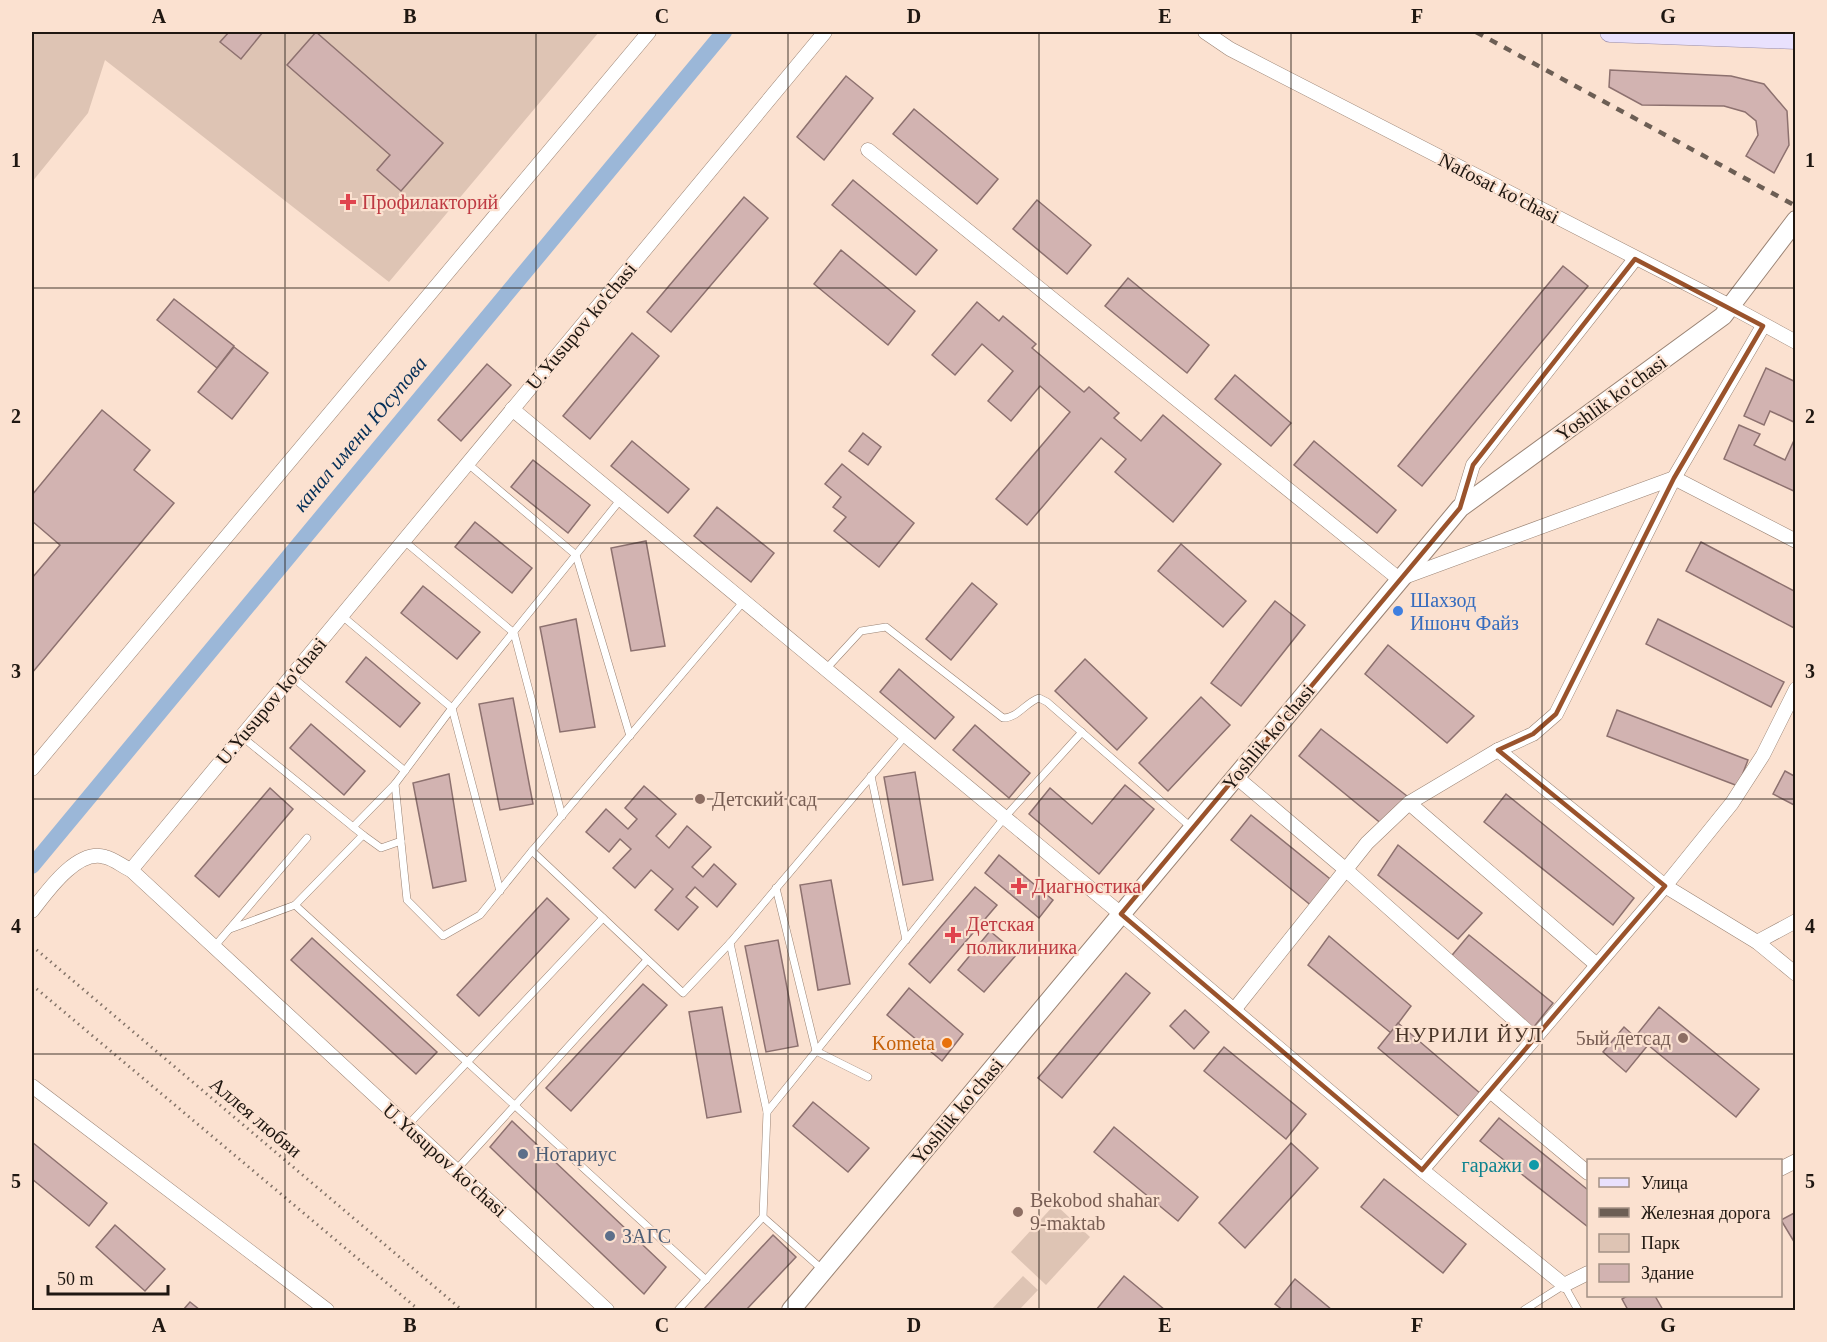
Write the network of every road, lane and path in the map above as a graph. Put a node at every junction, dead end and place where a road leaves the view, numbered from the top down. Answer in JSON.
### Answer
{"nodes":[{"id":1,"x":649,"y":32,"type":"edge"},
{"id":2,"x":825,"y":32,"type":"edge"},
{"id":3,"x":1205,"y":32,"type":"edge"},
{"id":4,"x":1610,"y":32,"type":"edge"},
{"id":5,"x":1796,"y":39,"type":"edge"},
{"id":6,"x":868,"y":150,"type":"dead end"},
{"id":7,"x":1796,"y":220,"type":"edge"},
{"id":8,"x":1635,"y":259,"type":"junction"},
{"id":9,"x":1731,"y":307,"type":"junction"},
{"id":10,"x":1763,"y":326,"type":"junction"},
{"id":11,"x":1796,"y":342,"type":"edge"},
{"id":12,"x":512,"y":409,"type":"junction"},
{"id":13,"x":467,"y":463,"type":"junction"},
{"id":14,"x":1674,"y":478,"type":"junction"},
{"id":15,"x":621,"y":499,"type":"junction"},
{"id":16,"x":1460,"y":508,"type":"junction"},
{"id":17,"x":403,"y":540,"type":"junction"},
{"id":18,"x":1796,"y":541,"type":"edge"},
{"id":19,"x":576,"y":555,"type":"junction"},
{"id":20,"x":1399,"y":579,"type":"junction"},
{"id":21,"x":744,"y":601,"type":"junction"},
{"id":22,"x":341,"y":615,"type":"junction"},
{"id":23,"x":514,"y":633,"type":"junction"},
{"id":24,"x":826,"y":669,"type":"junction"},
{"id":25,"x":291,"y":676,"type":"junction"},
{"id":26,"x":1796,"y":688,"type":"edge"},
{"id":27,"x":452,"y":708,"type":"junction"},
{"id":28,"x":1082,"y":732,"type":"junction"},
{"id":29,"x":906,"y":735,"type":"junction"},
{"id":30,"x":242,"y":736,"type":"junction"},
{"id":31,"x":630,"y":736,"type":"junction"},
{"id":32,"x":1498,"y":750,"type":"junction"},
{"id":33,"x":32,"y":769,"type":"edge"},
{"id":34,"x":405,"y":771,"type":"junction"},
{"id":35,"x":871,"y":776,"type":"junction"},
{"id":36,"x":1235,"y":776,"type":"junction"},
{"id":37,"x":395,"y":784,"type":"junction"},
{"id":38,"x":1409,"y":803,"type":"junction"},
{"id":39,"x":562,"y":816,"type":"junction"},
{"id":40,"x":1005,"y":817,"type":"junction"},
{"id":41,"x":353,"y":827,"type":"junction"},
{"id":42,"x":1192,"y":828,"type":"junction"},
{"id":43,"x":363,"y":835,"type":"junction"},
{"id":44,"x":307,"y":838,"type":"dead end"},
{"id":45,"x":401,"y":841,"type":"junction"},
{"id":46,"x":532,"y":851,"type":"junction"},
{"id":47,"x":1345,"y":869,"type":"junction"},
{"id":48,"x":131,"y":870,"type":"junction"},
{"id":49,"x":1665,"y":886,"type":"junction"},
{"id":50,"x":776,"y":888,"type":"junction"},
{"id":51,"x":500,"y":891,"type":"junction"},
{"id":52,"x":295,"y":905,"type":"junction"},
{"id":53,"x":32,"y":912,"type":"edge"},
{"id":54,"x":1121,"y":914,"type":"junction"},
{"id":55,"x":603,"y":918,"type":"junction"},
{"id":56,"x":1796,"y":921,"type":"edge"},
{"id":57,"x":228,"y":930,"type":"junction"},
{"id":58,"x":906,"y":940,"type":"junction"},
{"id":59,"x":1757,"y":942,"type":"junction"},
{"id":60,"x":730,"y":943,"type":"junction"},
{"id":61,"x":32,"y":946,"type":"edge"},
{"id":62,"x":214,"y":947,"type":"junction"},
{"id":63,"x":647,"y":960,"type":"junction"},
{"id":64,"x":1598,"y":965,"type":"junction"},
{"id":65,"x":1796,"y":974,"type":"edge"},
{"id":66,"x":32,"y":985,"type":"edge"},
{"id":67,"x":1234,"y":1010,"type":"junction"},
{"id":68,"x":1535,"y":1038,"type":"junction"},
{"id":69,"x":816,"y":1051,"type":"junction"},
{"id":70,"x":468,"y":1061,"type":"junction"},
{"id":71,"x":868,"y":1077,"type":"dead end"},
{"id":72,"x":32,"y":1086,"type":"edge"},
{"id":73,"x":1490,"y":1091,"type":"junction"},
{"id":74,"x":516,"y":1104,"type":"junction"},
{"id":75,"x":767,"y":1112,"type":"junction"},
{"id":76,"x":407,"y":1126,"type":"junction"},
{"id":77,"x":1796,"y":1161,"type":"edge"},
{"id":78,"x":1782,"y":1168,"type":"edge"},
{"id":79,"x":457,"y":1169,"type":"junction"},
{"id":80,"x":1422,"y":1170,"type":"junction"},
{"id":81,"x":1587,"y":1172,"type":"edge"},
{"id":82,"x":763,"y":1217,"type":"junction"},
{"id":83,"x":824,"y":1271,"type":"junction"},
{"id":84,"x":1587,"y":1274,"type":"edge"},
{"id":85,"x":706,"y":1280,"type":"junction"},
{"id":86,"x":1564,"y":1285,"type":"junction"},
{"id":87,"x":327,"y":1311,"type":"edge"},
{"id":88,"x":419,"y":1311,"type":"edge"},
{"id":89,"x":462,"y":1311,"type":"edge"},
{"id":90,"x":607,"y":1311,"type":"edge"},
{"id":91,"x":678,"y":1311,"type":"edge"},
{"id":92,"x":791,"y":1311,"type":"edge"},
{"id":93,"x":1524,"y":1311,"type":"edge"},
{"id":94,"x":1578,"y":1311,"type":"edge"}],
"edges":[{"from":1,"to":33,"type":"street"},
{"from":2,"to":12,"type":"street","name":"U.Yusupov ko'chasi"},
{"from":3,"to":8,"type":"street","name":"Nafosat ko'chasi"},
{"from":4,"to":5,"type":"main road"},
{"from":6,"to":20,"type":"street"},
{"from":7,"to":9,"type":"street","name":"Yoshlik ko'chasi"},
{"from":8,"to":9,"type":"street","name":"Nafosat ko'chasi"},
{"from":8,"to":16,"type":"street"},
{"from":9,"to":10,"type":"street","name":"Nafosat ko'chasi"},
{"from":9,"to":16,"type":"street","name":"Yoshlik ko'chasi"},
{"from":10,"to":11,"type":"street","name":"Nafosat ko'chasi"},
{"from":10,"to":14,"type":"street"},
{"from":12,"to":13,"type":"street","name":"U.Yusupov ko'chasi"},
{"from":12,"to":15,"type":"street"},
{"from":13,"to":17,"type":"street","name":"U.Yusupov ko'chasi"},
{"from":13,"to":19,"type":"lane"},
{"from":14,"to":18,"type":"street"},
{"from":14,"to":20,"type":"street"},
{"from":14,"to":32,"type":"street"},
{"from":15,"to":19,"type":"lane"},
{"from":15,"to":21,"type":"street"},
{"from":16,"to":20,"type":"street","name":"Yoshlik ko'chasi"},
{"from":17,"to":22,"type":"street","name":"U.Yusupov ko'chasi"},
{"from":17,"to":23,"type":"lane"},
{"from":19,"to":23,"type":"lane"},
{"from":19,"to":31,"type":"lane"},
{"from":20,"to":36,"type":"street","name":"Yoshlik ko'chasi"},
{"from":21,"to":24,"type":"street"},
{"from":21,"to":31,"type":"lane"},
{"from":22,"to":25,"type":"street","name":"U.Yusupov ko'chasi"},
{"from":22,"to":27,"type":"lane"},
{"from":23,"to":27,"type":"lane"},
{"from":23,"to":39,"type":"lane"},
{"from":24,"to":28,"type":"lane"},
{"from":24,"to":29,"type":"street"},
{"from":25,"to":30,"type":"street","name":"U.Yusupov ko'chasi"},
{"from":25,"to":34,"type":"lane"},
{"from":26,"to":49,"type":"street"},
{"from":27,"to":34,"type":"lane"},
{"from":27,"to":51,"type":"lane"},
{"from":28,"to":40,"type":"lane"},
{"from":28,"to":42,"type":"lane"},
{"from":29,"to":35,"type":"lane"},
{"from":29,"to":40,"type":"street"},
{"from":30,"to":41,"type":"lane"},
{"from":30,"to":48,"type":"street","name":"U.Yusupov ko'chasi"},
{"from":31,"to":39,"type":"lane"},
{"from":32,"to":38,"type":"street"},
{"from":32,"to":49,"type":"street"},
{"from":34,"to":37,"type":"lane"},
{"from":35,"to":50,"type":"lane"},
{"from":35,"to":58,"type":"lane"},
{"from":36,"to":42,"type":"street","name":"Yoshlik ko'chasi"},
{"from":36,"to":47,"type":"street"},
{"from":37,"to":41,"type":"lane"},
{"from":37,"to":45,"type":"lane"},
{"from":38,"to":47,"type":"street"},
{"from":38,"to":64,"type":"street"},
{"from":39,"to":46,"type":"lane"},
{"from":40,"to":54,"type":"street"},
{"from":40,"to":58,"type":"lane"},
{"from":41,"to":43,"type":"lane"},
{"from":42,"to":54,"type":"street","name":"Yoshlik ko'chasi"},
{"from":43,"to":45,"type":"lane"},
{"from":43,"to":52,"type":"lane"},
{"from":44,"to":57,"type":"lane"},
{"from":45,"to":51,"type":"lane"},
{"from":46,"to":51,"type":"lane"},
{"from":46,"to":55,"type":"lane"},
{"from":47,"to":67,"type":"street"},
{"from":47,"to":68,"type":"street"},
{"from":48,"to":53,"type":"street"},
{"from":48,"to":62,"type":"street","name":"U.Yusupov ko'chasi"},
{"from":49,"to":59,"type":"street"},
{"from":49,"to":64,"type":"street"},
{"from":50,"to":60,"type":"lane"},
{"from":50,"to":69,"type":"lane"},
{"from":52,"to":57,"type":"lane"},
{"from":52,"to":70,"type":"lane"},
{"from":54,"to":67,"type":"street"},
{"from":54,"to":83,"type":"street","name":"Yoshlik ko'chasi"},
{"from":55,"to":63,"type":"lane"},
{"from":55,"to":70,"type":"lane"},
{"from":56,"to":59,"type":"street"},
{"from":57,"to":62,"type":"lane"},
{"from":58,"to":69,"type":"lane"},
{"from":59,"to":65,"type":"street"},
{"from":60,"to":63,"type":"lane"},
{"from":60,"to":75,"type":"lane"},
{"from":61,"to":89,"type":"path","name":"Аллея любви"},
{"from":62,"to":76,"type":"street","name":"U.Yusupov ko'chasi"},
{"from":63,"to":74,"type":"lane"},
{"from":64,"to":68,"type":"street"},
{"from":66,"to":88,"type":"path"},
{"from":67,"to":80,"type":"street"},
{"from":68,"to":73,"type":"street"},
{"from":69,"to":71,"type":"lane"},
{"from":69,"to":75,"type":"lane"},
{"from":70,"to":74,"type":"lane"},
{"from":70,"to":76,"type":"lane"},
{"from":72,"to":87,"type":"street"},
{"from":73,"to":80,"type":"street"},
{"from":73,"to":81,"type":"street"},
{"from":74,"to":79,"type":"lane"},
{"from":74,"to":85,"type":"lane"},
{"from":75,"to":82,"type":"lane"},
{"from":76,"to":79,"type":"street","name":"U.Yusupov ko'chasi"},
{"from":77,"to":78,"type":"street"},
{"from":79,"to":90,"type":"street","name":"U.Yusupov ko'chasi"},
{"from":80,"to":86,"type":"street"},
{"from":82,"to":83,"type":"lane"},
{"from":82,"to":85,"type":"lane"},
{"from":83,"to":92,"type":"street","name":"Yoshlik ko'chasi"},
{"from":84,"to":86,"type":"street"},
{"from":85,"to":91,"type":"lane"},
{"from":86,"to":93,"type":"lane"},
{"from":86,"to":94,"type":"lane"}]}
